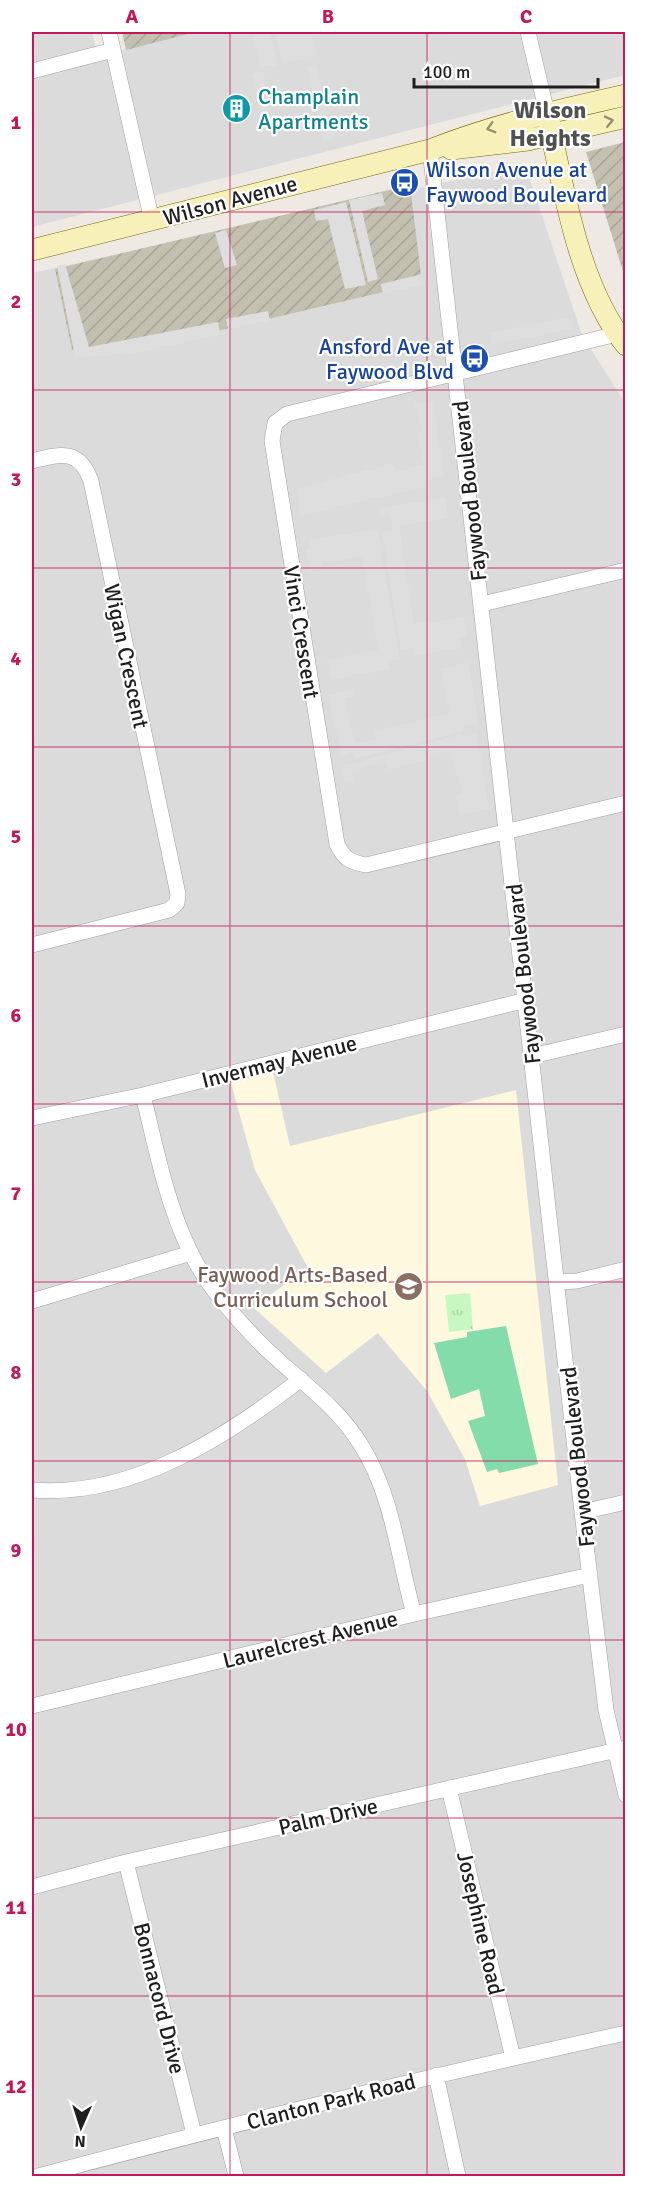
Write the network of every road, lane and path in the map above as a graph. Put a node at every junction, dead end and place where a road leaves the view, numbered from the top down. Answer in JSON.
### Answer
{"nodes":[{"id":1,"x":109,"y":32,"type":"edge"},
{"id":2,"x":528,"y":32,"type":"edge"},
{"id":3,"x":113,"y":50,"type":"junction"},
{"id":4,"x":32,"y":70,"type":"edge"},
{"id":5,"x":626,"y":95,"type":"edge"},
{"id":6,"x":547,"y":113,"type":"junction"},
{"id":7,"x":626,"y":117,"type":"edge"},
{"id":8,"x":552,"y":135,"type":"junction"},
{"id":9,"x":430,"y":150,"type":"junction"},
{"id":10,"x":152,"y":221,"type":"junction"},
{"id":11,"x":32,"y":250,"type":"edge"},
{"id":12,"x":621,"y":340,"type":"edge"},
{"id":13,"x":456,"y":373,"type":"junction"},
{"id":14,"x":32,"y":461,"type":"edge"},
{"id":15,"x":626,"y":570,"type":"edge"},
{"id":16,"x":482,"y":604,"type":"junction"},
{"id":17,"x":626,"y":803,"type":"edge"},
{"id":18,"x":508,"y":831,"type":"junction"},
{"id":19,"x":32,"y":945,"type":"edge"},
{"id":20,"x":526,"y":1000,"type":"junction"},
{"id":21,"x":626,"y":1034,"type":"edge"},
{"id":22,"x":532,"y":1056,"type":"junction"},
{"id":23,"x":143,"y":1095,"type":"junction"},
{"id":24,"x":32,"y":1118,"type":"edge"},
{"id":25,"x":190,"y":1253,"type":"junction"},
{"id":26,"x":626,"y":1269,"type":"edge"},
{"id":27,"x":558,"y":1282,"type":"junction"},
{"id":28,"x":32,"y":1301,"type":"edge"},
{"id":29,"x":301,"y":1379,"type":"junction"},
{"id":30,"x":32,"y":1490,"type":"edge"},
{"id":31,"x":626,"y":1502,"type":"edge"},
{"id":32,"x":582,"y":1512,"type":"junction"},
{"id":33,"x":590,"y":1575,"type":"junction"},
{"id":34,"x":414,"y":1614,"type":"junction"},
{"id":35,"x":32,"y":1706,"type":"edge"},
{"id":36,"x":620,"y":1749,"type":"edge"},
{"id":37,"x":449,"y":1788,"type":"junction"},
{"id":38,"x":626,"y":1795,"type":"edge"},
{"id":39,"x":126,"y":1862,"type":"junction"},
{"id":40,"x":32,"y":1887,"type":"edge"},
{"id":41,"x":626,"y":2033,"type":"edge"},
{"id":42,"x":513,"y":2058,"type":"junction"},
{"id":43,"x":436,"y":2075,"type":"junction"},
{"id":44,"x":224,"y":2128,"type":"junction"},
{"id":45,"x":194,"y":2134,"type":"junction"},
{"id":46,"x":38,"y":2176,"type":"edge"},
{"id":47,"x":236,"y":2176,"type":"edge"},
{"id":48,"x":458,"y":2176,"type":"edge"}],
"edges":[{"from":1,"to":3,"type":"street"},
{"from":2,"to":6,"type":"street"},
{"from":3,"to":4,"type":"street"},
{"from":3,"to":10,"type":"street"},
{"from":5,"to":6,"type":"main road","name":"Wilson Avenue"},
{"from":6,"to":8,"type":"main road"},
{"from":6,"to":9,"type":"main road","name":"Wilson Avenue","one_way":true},
{"from":8,"to":7,"type":"main road","name":"Wilson Avenue","one_way":true},
{"from":8,"to":9,"type":"main road","name":"Wilson Avenue"},
{"from":8,"to":12,"type":"main road"},
{"from":9,"to":10,"type":"main road","name":"Wilson Avenue"},
{"from":9,"to":13,"type":"street","name":"Faywood Boulevard"},
{"from":10,"to":11,"type":"main road","name":"Wilson Avenue"},
{"from":12,"to":13,"type":"street"},
{"from":13,"to":16,"type":"street","name":"Faywood Boulevard"},
{"from":13,"to":18,"type":"street","name":"Vinci Crescent"},
{"from":14,"to":19,"type":"street","name":"Wigan Crescent"},
{"from":15,"to":16,"type":"street"},
{"from":16,"to":18,"type":"street","name":"Faywood Boulevard"},
{"from":17,"to":18,"type":"street"},
{"from":18,"to":20,"type":"street","name":"Faywood Boulevard"},
{"from":20,"to":22,"type":"street","name":"Faywood Boulevard"},
{"from":20,"to":23,"type":"street","name":"Invermay Avenue"},
{"from":21,"to":22,"type":"street"},
{"from":22,"to":27,"type":"street","name":"Faywood Boulevard"},
{"from":23,"to":24,"type":"street","name":"Invermay Avenue"},
{"from":23,"to":25,"type":"street"},
{"from":25,"to":28,"type":"street"},
{"from":25,"to":29,"type":"street"},
{"from":26,"to":27,"type":"street"},
{"from":27,"to":32,"type":"street","name":"Faywood Boulevard"},
{"from":29,"to":30,"type":"street"},
{"from":29,"to":34,"type":"street"},
{"from":31,"to":32,"type":"street"},
{"from":32,"to":33,"type":"street","name":"Faywood Boulevard"},
{"from":33,"to":34,"type":"street","name":"Laurelcrest Avenue"},
{"from":33,"to":36,"type":"street","name":"Faywood Boulevard"},
{"from":34,"to":35,"type":"street","name":"Laurelcrest Avenue"},
{"from":36,"to":37,"type":"street","name":"Palm Drive"},
{"from":36,"to":38,"type":"street","name":"Faywood Boulevard"},
{"from":37,"to":39,"type":"street","name":"Palm Drive"},
{"from":37,"to":42,"type":"street","name":"Josephine Road"},
{"from":39,"to":40,"type":"street","name":"Palm Drive"},
{"from":39,"to":45,"type":"street","name":"Bonnacord Drive"},
{"from":41,"to":42,"type":"street","name":"Clanton Park Road"},
{"from":42,"to":43,"type":"street","name":"Clanton Park Road"},
{"from":43,"to":44,"type":"street","name":"Clanton Park Road"},
{"from":43,"to":48,"type":"street"},
{"from":44,"to":45,"type":"street","name":"Clanton Park Road"},
{"from":44,"to":47,"type":"street"},
{"from":45,"to":46,"type":"street","name":"Clanton Park Road"}]}
